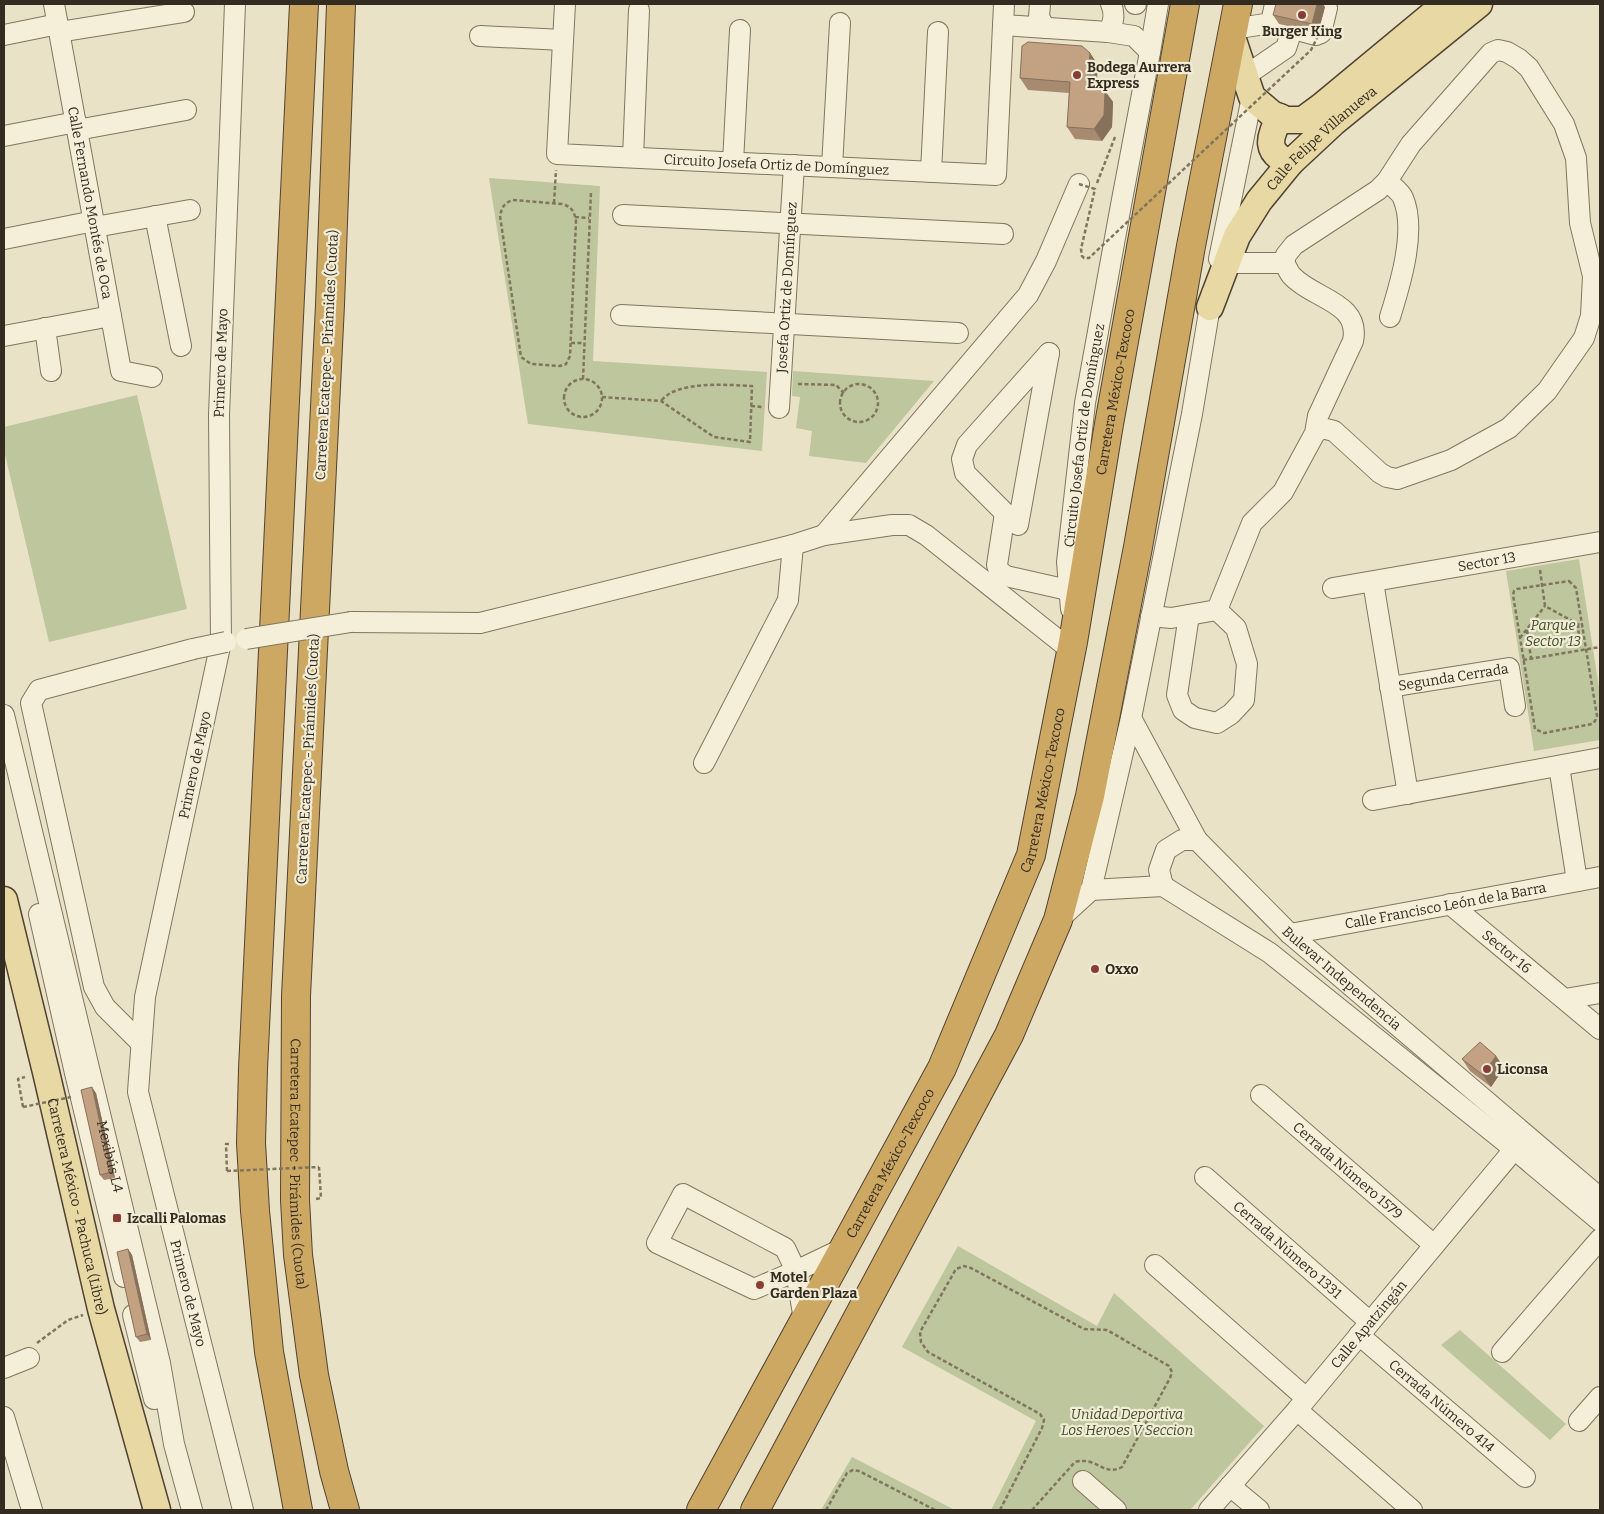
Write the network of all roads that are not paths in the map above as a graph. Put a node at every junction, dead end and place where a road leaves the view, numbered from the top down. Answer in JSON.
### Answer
{"nodes":[{"id":1,"x":54,"y":4,"type":"edge"},
{"id":2,"x":234,"y":4,"type":"edge"},
{"id":3,"x":304,"y":4,"type":"edge"},
{"id":4,"x":341,"y":4,"type":"edge"},
{"id":5,"x":565,"y":4,"type":"edge"},
{"id":6,"x":1004,"y":4,"type":"edge"},
{"id":7,"x":1040,"y":4,"type":"edge"},
{"id":8,"x":1111,"y":4,"type":"edge"},
{"id":9,"x":1158,"y":4,"type":"edge"},
{"id":10,"x":1185,"y":4,"type":"edge"},
{"id":11,"x":1322,"y":4,"type":"edge"},
{"id":12,"x":1443,"y":4,"type":"edge"},
{"id":13,"x":1479,"y":4,"type":"edge"},
{"id":14,"x":639,"y":10,"type":"dead end"},
{"id":15,"x":184,"y":12,"type":"dead end"},
{"id":16,"x":1278,"y":18,"type":"edge"},
{"id":17,"x":840,"y":23,"type":"dead end"},
{"id":18,"x":1234,"y":23,"type":"edge"},
{"id":19,"x":1003,"y":25,"type":"junction"},
{"id":20,"x":59,"y":28,"type":"junction"},
{"id":21,"x":1045,"y":28,"type":"junction"},
{"id":22,"x":740,"y":30,"type":"dead end"},
{"id":23,"x":938,"y":32,"type":"dead end"},
{"id":24,"x":1108,"y":32,"type":"junction"},
{"id":25,"x":4,"y":35,"type":"edge"},
{"id":26,"x":480,"y":36,"type":"dead end"},
{"id":27,"x":563,"y":40,"type":"junction"},
{"id":28,"x":1150,"y":52,"type":"junction"},
{"id":29,"x":1248,"y":86,"type":"junction"},
{"id":30,"x":186,"y":110,"type":"dead end"},
{"id":31,"x":1280,"y":117,"type":"junction"},
{"id":32,"x":76,"y":126,"type":"junction"},
{"id":33,"x":4,"y":136,"type":"edge"},
{"id":34,"x":633,"y":157,"type":"junction"},
{"id":35,"x":733,"y":162,"type":"junction"},
{"id":36,"x":1290,"y":164,"type":"junction"},
{"id":37,"x":794,"y":165,"type":"junction"},
{"id":38,"x":832,"y":167,"type":"junction"},
{"id":39,"x":931,"y":172,"type":"junction"},
{"id":40,"x":1387,"y":181,"type":"junction"},
{"id":41,"x":1087,"y":187,"type":"road end"},
{"id":42,"x":190,"y":210,"type":"dead end"},
{"id":43,"x":623,"y":215,"type":"dead end"},
{"id":44,"x":155,"y":216,"type":"junction"},
{"id":45,"x":94,"y":224,"type":"junction"},
{"id":46,"x":790,"y":224,"type":"junction"},
{"id":47,"x":1003,"y":234,"type":"dead end"},
{"id":48,"x":4,"y":238,"type":"edge"},
{"id":49,"x":1226,"y":263,"type":"junction"},
{"id":50,"x":1284,"y":263,"type":"junction"},
{"id":51,"x":1210,"y":307,"type":"junction"},
{"id":52,"x":111,"y":316,"type":"junction"},
{"id":53,"x":621,"y":316,"type":"dead end"},
{"id":54,"x":1390,"y":317,"type":"dead end"},
{"id":55,"x":784,"y":323,"type":"junction"},
{"id":56,"x":44,"y":328,"type":"junction"},
{"id":57,"x":958,"y":333,"type":"dead end"},
{"id":58,"x":4,"y":336,"type":"edge"},
{"id":59,"x":181,"y":346,"type":"dead end"},
{"id":60,"x":51,"y":370,"type":"dead end"},
{"id":61,"x":152,"y":377,"type":"dead end"},
{"id":62,"x":779,"y":408,"type":"dead end"},
{"id":63,"x":1315,"y":433,"type":"junction"},
{"id":64,"x":1005,"y":513,"type":"junction"},
{"id":65,"x":824,"y":535,"type":"junction"},
{"id":66,"x":1600,"y":542,"type":"edge"},
{"id":67,"x":793,"y":545,"type":"junction"},
{"id":68,"x":1373,"y":582,"type":"junction"},
{"id":69,"x":1333,"y":588,"type":"dead end"},
{"id":70,"x":1075,"y":592,"type":"junction"},
{"id":71,"x":1217,"y":610,"type":"junction"},
{"id":72,"x":1190,"y":615,"type":"junction"},
{"id":73,"x":1151,"y":616,"type":"junction"},
{"id":74,"x":1073,"y":646,"type":"junction"},
{"id":75,"x":1390,"y":687,"type":"junction"},
{"id":76,"x":1515,"y":706,"type":"dead end"},
{"id":77,"x":4,"y":715,"type":"edge"},
{"id":78,"x":1130,"y":718,"type":"junction"},
{"id":79,"x":1600,"y":758,"type":"edge"},
{"id":80,"x":4,"y":761,"type":"edge"},
{"id":81,"x":704,"y":763,"type":"dead end"},
{"id":82,"x":1559,"y":766,"type":"junction"},
{"id":83,"x":1408,"y":794,"type":"junction"},
{"id":84,"x":1373,"y":800,"type":"dead end"},
{"id":85,"x":1197,"y":840,"type":"junction"},
{"id":86,"x":1600,"y":877,"type":"edge"},
{"id":87,"x":1577,"y":881,"type":"junction"},
{"id":88,"x":1163,"y":886,"type":"junction"},
{"id":89,"x":1091,"y":890,"type":"junction"},
{"id":90,"x":1450,"y":904,"type":"junction"},
{"id":91,"x":5,"y":908,"type":"edge"},
{"id":92,"x":1058,"y":920,"type":"junction"},
{"id":93,"x":1290,"y":934,"type":"junction"},
{"id":94,"x":1600,"y":993,"type":"edge"},
{"id":95,"x":1565,"y":999,"type":"junction"},
{"id":96,"x":1600,"y":1029,"type":"edge"},
{"id":97,"x":141,"y":1043,"type":"junction"},
{"id":98,"x":1261,"y":1095,"type":"dead end"},
{"id":99,"x":1520,"y":1142,"type":"junction"},
{"id":100,"x":1206,"y":1177,"type":"dead end"},
{"id":101,"x":1600,"y":1198,"type":"edge"},
{"id":102,"x":1600,"y":1221,"type":"edge"},
{"id":103,"x":1600,"y":1239,"type":"edge"},
{"id":104,"x":1434,"y":1245,"type":"junction"},
{"id":105,"x":844,"y":1248,"type":"junction"},
{"id":106,"x":1154,"y":1265,"type":"dead end"},
{"id":107,"x":796,"y":1271,"type":"junction"},
{"id":108,"x":804,"y":1320,"type":"junction"},
{"id":109,"x":1365,"y":1328,"type":"junction"},
{"id":110,"x":1502,"y":1352,"type":"dead end"},
{"id":111,"x":29,"y":1358,"type":"road end"},
{"id":112,"x":4,"y":1368,"type":"edge"},
{"id":113,"x":1600,"y":1397,"type":"edge"},
{"id":114,"x":1301,"y":1404,"type":"junction"},
{"id":115,"x":4,"y":1417,"type":"edge"},
{"id":116,"x":1579,"y":1421,"type":"dead end"},
{"id":117,"x":1525,"y":1477,"type":"dead end"},
{"id":118,"x":1083,"y":1481,"type":"dead end"},
{"id":119,"x":770,"y":1482,"type":"junction"},
{"id":120,"x":1230,"y":1486,"type":"junction"},
{"id":121,"x":32,"y":1510,"type":"edge"},
{"id":122,"x":157,"y":1510,"type":"edge"},
{"id":123,"x":181,"y":1510,"type":"edge"},
{"id":124,"x":192,"y":1510,"type":"edge"},
{"id":125,"x":243,"y":1510,"type":"edge"},
{"id":126,"x":298,"y":1510,"type":"edge"},
{"id":127,"x":345,"y":1510,"type":"edge"},
{"id":128,"x":701,"y":1510,"type":"edge"},
{"id":129,"x":755,"y":1510,"type":"edge"},
{"id":130,"x":764,"y":1510,"type":"edge"},
{"id":131,"x":1116,"y":1510,"type":"edge"},
{"id":132,"x":1209,"y":1510,"type":"edge"},
{"id":133,"x":1259,"y":1510,"type":"edge"},
{"id":134,"x":1412,"y":1510,"type":"edge"}],
"edges":[{"from":1,"to":20,"type":"street","name":"Calle Fernando Montés de Oca"},
{"from":2,"to":97,"type":"street","name":"Primero de Mayo"},
{"from":3,"to":126,"type":"highway"},
{"from":4,"to":127,"type":"highway","name":"Carretera Ecatepec - Pirámides (Cuota)"},
{"from":5,"to":27,"type":"street"},
{"from":6,"to":19,"type":"street","name":"Circuito Josefa Ortiz de Domínguez"},
{"from":7,"to":21,"type":"street"},
{"from":8,"to":24,"type":"street"},
{"from":9,"to":28,"type":"street","name":"Circuito Josefa Ortiz de Domínguez"},
{"from":10,"to":70,"type":"highway","name":"Carretera México-Texcoco"},
{"from":11,"to":16,"type":"street"},
{"from":12,"to":31,"type":"main road","name":"Calle Felipe Villanueva"},
{"from":13,"to":36,"type":"main road","name":"Calle Felipe Villanueva"},
{"from":14,"to":34,"type":"street"},
{"from":15,"to":20,"type":"street"},
{"from":16,"to":18,"type":"street"},
{"from":16,"to":29,"type":"street"},
{"from":17,"to":38,"type":"street"},
{"from":18,"to":29,"type":"main road"},
{"from":18,"to":92,"type":"highway"},
{"from":19,"to":21,"type":"street"},
{"from":19,"to":39,"type":"street","name":"Circuito Josefa Ortiz de Domínguez"},
{"from":20,"to":25,"type":"street"},
{"from":20,"to":32,"type":"street","name":"Calle Fernando Montés de Oca"},
{"from":21,"to":24,"type":"street"},
{"from":22,"to":35,"type":"street"},
{"from":23,"to":39,"type":"street"},
{"from":24,"to":28,"type":"street"},
{"from":26,"to":27,"type":"street"},
{"from":27,"to":34,"type":"street","name":"Circuito Josefa Ortiz de Domínguez"},
{"from":28,"to":70,"type":"street","name":"Circuito Josefa Ortiz de Domínguez"},
{"from":29,"to":31,"type":"main road","name":"Calle Felipe Villanueva"},
{"from":29,"to":51,"type":"street"},
{"from":30,"to":32,"type":"street"},
{"from":31,"to":36,"type":"main road"},
{"from":32,"to":33,"type":"street"},
{"from":32,"to":45,"type":"street","name":"Calle Fernando Montés de Oca"},
{"from":34,"to":35,"type":"street","name":"Circuito Josefa Ortiz de Domínguez"},
{"from":35,"to":37,"type":"street","name":"Circuito Josefa Ortiz de Domínguez"},
{"from":36,"to":49,"type":"main road","name":"Calle Felipe Villanueva"},
{"from":37,"to":38,"type":"street","name":"Circuito Josefa Ortiz de Domínguez"},
{"from":37,"to":46,"type":"street","name":"Josefa Ortiz de Domínguez"},
{"from":38,"to":39,"type":"street","name":"Circuito Josefa Ortiz de Domínguez"},
{"from":40,"to":50,"type":"street"},
{"from":40,"to":54,"type":"street"},
{"from":40,"to":63,"type":"street"},
{"from":41,"to":65,"type":"street"},
{"from":42,"to":44,"type":"street"},
{"from":43,"to":46,"type":"street"},
{"from":44,"to":45,"type":"street"},
{"from":44,"to":59,"type":"street"},
{"from":45,"to":48,"type":"street"},
{"from":45,"to":52,"type":"street","name":"Calle Fernando Montés de Oca"},
{"from":46,"to":47,"type":"street"},
{"from":46,"to":55,"type":"street","name":"Josefa Ortiz de Domínguez"},
{"from":49,"to":50,"type":"street"},
{"from":49,"to":51,"type":"main road","name":"Calle Felipe Villanueva"},
{"from":50,"to":63,"type":"street"},
{"from":51,"to":73,"type":"street"},
{"from":52,"to":56,"type":"street"},
{"from":52,"to":61,"type":"street","name":"Calle Fernando Montés de Oca"},
{"from":53,"to":55,"type":"street"},
{"from":55,"to":57,"type":"street"},
{"from":55,"to":62,"type":"street","name":"Josefa Ortiz de Domínguez"},
{"from":56,"to":58,"type":"street"},
{"from":56,"to":60,"type":"street"},
{"from":63,"to":71,"type":"street"},
{"from":64,"to":64,"type":"street"},
{"from":64,"to":70,"type":"street"},
{"from":65,"to":67,"type":"street"},
{"from":65,"to":74,"type":"street"},
{"from":66,"to":68,"type":"street","name":"Sector 13"},
{"from":67,"to":81,"type":"street"},
{"from":67,"to":97,"type":"street","bridge":true},
{"from":68,"to":69,"type":"street","name":"Sector 13"},
{"from":68,"to":75,"type":"street"},
{"from":70,"to":74,"type":"highway","name":"Carretera México-Texcoco"},
{"from":71,"to":72,"type":"street"},
{"from":71,"to":72,"type":"street"},
{"from":72,"to":73,"type":"street"},
{"from":73,"to":78,"type":"street"},
{"from":74,"to":105,"type":"highway","name":"Carretera México-Texcoco"},
{"from":75,"to":76,"type":"street","name":"Segunda Cerrada"},
{"from":75,"to":83,"type":"street"},
{"from":77,"to":124,"type":"street","name":"Mexibús L4"},
{"from":78,"to":85,"type":"street","name":"Bulevar Independencia"},
{"from":78,"to":89,"type":"street"},
{"from":79,"to":82,"type":"street"},
{"from":80,"to":123,"type":"street","name":"Mexibús L4"},
{"from":82,"to":83,"type":"street"},
{"from":82,"to":87,"type":"street"},
{"from":83,"to":84,"type":"street"},
{"from":85,"to":88,"type":"street"},
{"from":85,"to":93,"type":"street","name":"Bulevar Independencia"},
{"from":86,"to":87,"type":"street","name":"Calle Francisco León de la Barra"},
{"from":87,"to":90,"type":"street","name":"Calle Francisco León de la Barra"},
{"from":88,"to":89,"type":"street"},
{"from":88,"to":99,"type":"street","name":"Bulevar Independencia"},
{"from":89,"to":92,"type":"street"},
{"from":90,"to":93,"type":"street","name":"Calle Francisco León de la Barra"},
{"from":90,"to":95,"type":"street","name":"Sector 16"},
{"from":91,"to":122,"type":"main road","name":"Carretera México - Pachuca (Libre)"},
{"from":92,"to":119,"type":"highway"},
{"from":93,"to":99,"type":"street","name":"Bulevar Independencia"},
{"from":94,"to":95,"type":"street"},
{"from":95,"to":96,"type":"street","name":"Sector 16"},
{"from":97,"to":125,"type":"street","name":"Primero de Mayo"},
{"from":98,"to":104,"type":"street","name":"Cerrada Número 1579"},
{"from":99,"to":101,"type":"street","name":"Bulevar Independencia"},
{"from":99,"to":102,"type":"street","name":"Bulevar Independencia"},
{"from":99,"to":104,"type":"street","name":"Calle Apatzingán"},
{"from":100,"to":109,"type":"street","name":"Cerrada Número 1331"},
{"from":103,"to":110,"type":"street"},
{"from":104,"to":109,"type":"street","name":"Calle Apatzingán"},
{"from":105,"to":107,"type":"street"},
{"from":105,"to":108,"type":"highway","name":"Carretera México-Texcoco"},
{"from":106,"to":114,"type":"street"},
{"from":107,"to":107,"type":"street"},
{"from":107,"to":108,"type":"street"},
{"from":108,"to":128,"type":"highway","name":"Carretera México-Texcoco"},
{"from":109,"to":114,"type":"street","name":"Calle Apatzingán"},
{"from":109,"to":117,"type":"street","name":"Cerrada Número 414"},
{"from":111,"to":112,"type":"street"},
{"from":113,"to":116,"type":"street"},
{"from":114,"to":120,"type":"street","name":"Calle Apatzingán"},
{"from":114,"to":134,"type":"street"},
{"from":115,"to":121,"type":"street"},
{"from":118,"to":131,"type":"street"},
{"from":119,"to":129,"type":"highway"},
{"from":119,"to":130,"type":"highway"},
{"from":120,"to":132,"type":"street","name":"Calle Apatzingán"},
{"from":120,"to":133,"type":"street"}]}
